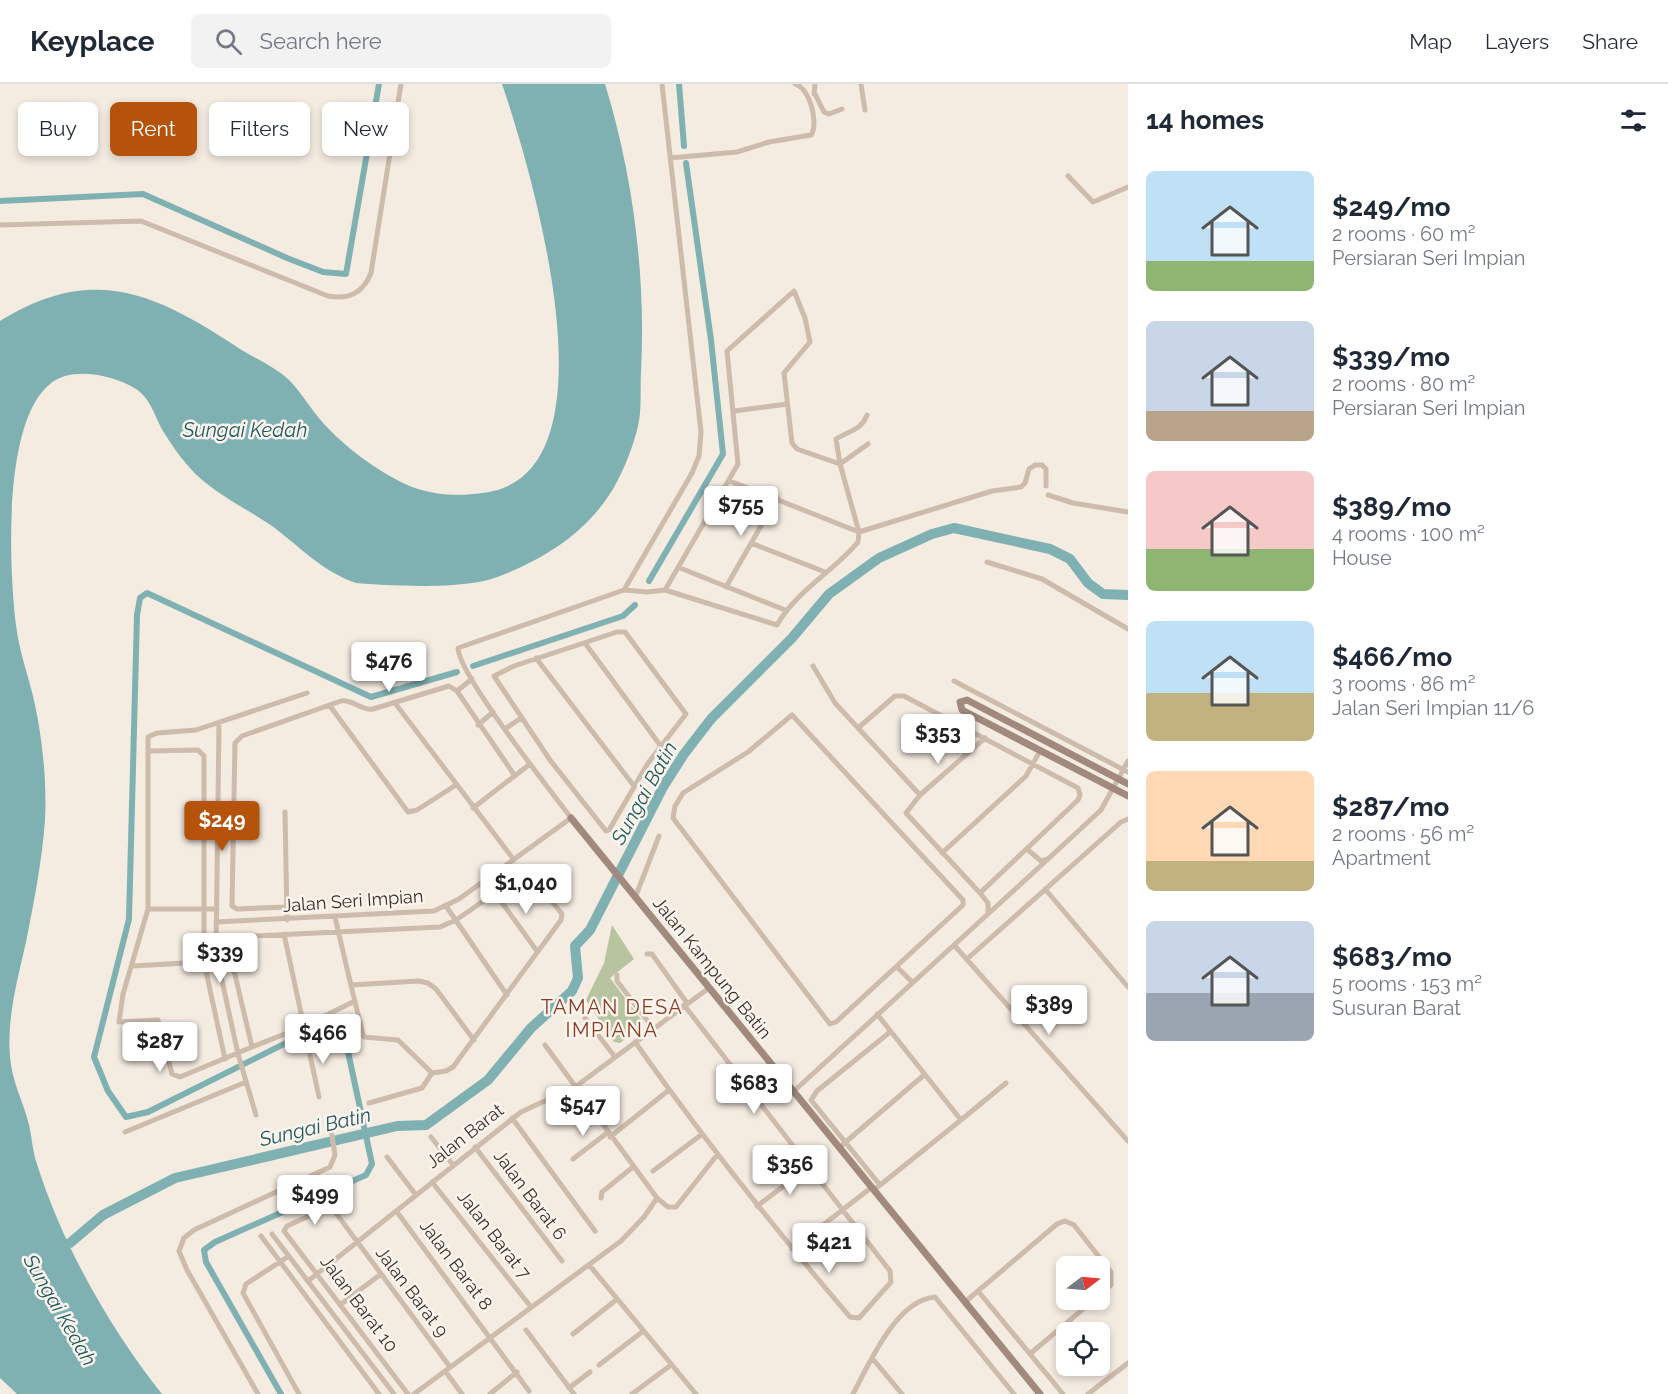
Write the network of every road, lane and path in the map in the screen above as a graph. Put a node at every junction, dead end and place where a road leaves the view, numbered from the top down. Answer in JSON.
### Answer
{"nodes":[{"id":1,"x":401,"y":84,"type":"edge"},
{"id":2,"x":662,"y":84,"type":"edge"},
{"id":3,"x":795,"y":84,"type":"edge"},
{"id":4,"x":815,"y":84,"type":"edge"},
{"id":5,"x":861,"y":84,"type":"edge"},
{"id":6,"x":812,"y":95,"type":"junction"},
{"id":7,"x":842,"y":109,"type":"dead end"},
{"id":8,"x":866,"y":110,"type":"dead end"},
{"id":9,"x":670,"y":158,"type":"junction"},
{"id":10,"x":1068,"y":176,"type":"dead end"},
{"id":11,"x":1128,"y":187,"type":"edge"},
{"id":12,"x":0,"y":225,"type":"edge"},
{"id":13,"x":787,"y":405,"type":"junction"},
{"id":14,"x":735,"y":411,"type":"junction"},
{"id":15,"x":867,"y":415,"type":"dead end"},
{"id":16,"x":868,"y":444,"type":"dead end"},
{"id":17,"x":840,"y":464,"type":"junction"},
{"id":18,"x":730,"y":481,"type":"junction"},
{"id":19,"x":1046,"y":486,"type":"dead end"},
{"id":20,"x":1048,"y":495,"type":"dead end"},
{"id":21,"x":777,"y":498,"type":"junction"},
{"id":22,"x":1128,"y":512,"type":"edge"},
{"id":23,"x":859,"y":532,"type":"junction"},
{"id":24,"x":751,"y":543,"type":"junction"},
{"id":25,"x":987,"y":562,"type":"dead end"},
{"id":26,"x":680,"y":568,"type":"junction"},
{"id":27,"x":825,"y":572,"type":"junction"},
{"id":28,"x":726,"y":587,"type":"junction"},
{"id":29,"x":624,"y":590,"type":"junction"},
{"id":30,"x":665,"y":590,"type":"junction"},
{"id":31,"x":785,"y":610,"type":"junction"},
{"id":32,"x":1128,"y":629,"type":"edge"},
{"id":33,"x":585,"y":643,"type":"junction"},
{"id":34,"x":536,"y":658,"type":"junction"},
{"id":35,"x":813,"y":666,"type":"dead end"},
{"id":36,"x":472,"y":679,"type":"junction"},
{"id":37,"x":954,"y":681,"type":"dead end"},
{"id":38,"x":457,"y":692,"type":"junction"},
{"id":39,"x":307,"y":693,"type":"dead end"},
{"id":40,"x":395,"y":703,"type":"junction"},
{"id":41,"x":330,"y":706,"type":"junction"},
{"id":42,"x":494,"y":712,"type":"junction"},
{"id":43,"x":521,"y":718,"type":"junction"},
{"id":44,"x":219,"y":723,"type":"junction"},
{"id":45,"x":478,"y":725,"type":"junction"},
{"id":46,"x":858,"y":728,"type":"junction"},
{"id":47,"x":505,"y":729,"type":"junction"},
{"id":48,"x":985,"y":738,"type":"junction"},
{"id":49,"x":660,"y":745,"type":"junction"},
{"id":50,"x":149,"y":751,"type":"junction"},
{"id":51,"x":1040,"y":751,"type":"junction"},
{"id":52,"x":1128,"y":761,"type":"edge"},
{"id":53,"x":1035,"y":763,"type":"junction"},
{"id":54,"x":530,"y":764,"type":"junction"},
{"id":55,"x":1126,"y":771,"type":"edge"},
{"id":56,"x":514,"y":776,"type":"junction"},
{"id":57,"x":1119,"y":780,"type":"junction"},
{"id":58,"x":1128,"y":784,"type":"edge"},
{"id":59,"x":456,"y":785,"type":"junction"},
{"id":60,"x":634,"y":786,"type":"junction"},
{"id":61,"x":1115,"y":789,"type":"junction"},
{"id":62,"x":920,"y":795,"type":"junction"},
{"id":63,"x":1128,"y":796,"type":"edge"},
{"id":64,"x":473,"y":808,"type":"junction"},
{"id":65,"x":285,"y":812,"type":"dead end"},
{"id":66,"x":571,"y":818,"type":"junction"},
{"id":67,"x":1128,"y":819,"type":"edge"},
{"id":68,"x":659,"y":836,"type":"dead end"},
{"id":69,"x":1028,"y":849,"type":"junction"},
{"id":70,"x":942,"y":853,"type":"junction"},
{"id":71,"x":1048,"y":859,"type":"junction"},
{"id":72,"x":514,"y":860,"type":"junction"},
{"id":73,"x":1045,"y":889,"type":"junction"},
{"id":74,"x":495,"y":893,"type":"junction"},
{"id":75,"x":980,"y":893,"type":"junction"},
{"id":76,"x":635,"y":898,"type":"junction"},
{"id":77,"x":446,"y":906,"type":"junction"},
{"id":78,"x":287,"y":907,"type":"junction"},
{"id":79,"x":148,"y":909,"type":"junction"},
{"id":80,"x":217,"y":909,"type":"junction"},
{"id":81,"x":203,"y":910,"type":"junction"},
{"id":82,"x":988,"y":914,"type":"junction"},
{"id":83,"x":335,"y":917,"type":"junction"},
{"id":84,"x":287,"y":920,"type":"junction"},
{"id":85,"x":456,"y":920,"type":"junction"},
{"id":86,"x":216,"y":922,"type":"junction"},
{"id":87,"x":338,"y":930,"type":"junction"},
{"id":88,"x":284,"y":933,"type":"junction"},
{"id":89,"x":954,"y":945,"type":"junction"},
{"id":90,"x":537,"y":951,"type":"junction"},
{"id":91,"x":647,"y":954,"type":"dead end"},
{"id":92,"x":967,"y":959,"type":"junction"},
{"id":93,"x":204,"y":962,"type":"junction"},
{"id":94,"x":132,"y":966,"type":"junction"},
{"id":95,"x":897,"y":967,"type":"junction"},
{"id":96,"x":617,"y":975,"type":"dead end"},
{"id":97,"x":912,"y":982,"type":"junction"},
{"id":98,"x":351,"y":985,"type":"junction"},
{"id":99,"x":1128,"y":987,"type":"edge"},
{"id":100,"x":709,"y":988,"type":"junction"},
{"id":101,"x":507,"y":995,"type":"junction"},
{"id":102,"x":355,"y":1001,"type":"junction"},
{"id":103,"x":685,"y":1004,"type":"junction"},
{"id":104,"x":877,"y":1014,"type":"junction"},
{"id":105,"x":585,"y":1018,"type":"dead end"},
{"id":106,"x":652,"y":1028,"type":"junction"},
{"id":107,"x":303,"y":1029,"type":"junction"},
{"id":108,"x":890,"y":1032,"type":"junction"},
{"id":109,"x":474,"y":1040,"type":"junction"},
{"id":110,"x":635,"y":1042,"type":"junction"},
{"id":111,"x":545,"y":1045,"type":"dead end"},
{"id":112,"x":252,"y":1047,"type":"junction"},
{"id":113,"x":239,"y":1056,"type":"junction"},
{"id":114,"x":615,"y":1057,"type":"junction"},
{"id":115,"x":225,"y":1059,"type":"junction"},
{"id":116,"x":432,"y":1073,"type":"junction"},
{"id":117,"x":924,"y":1075,"type":"junction"},
{"id":118,"x":246,"y":1082,"type":"junction"},
{"id":119,"x":1006,"y":1083,"type":"dead end"},
{"id":120,"x":575,"y":1087,"type":"junction"},
{"id":121,"x":669,"y":1090,"type":"junction"},
{"id":122,"x":794,"y":1091,"type":"junction"},
{"id":123,"x":319,"y":1096,"type":"dead end"},
{"id":124,"x":369,"y":1103,"type":"dead end"},
{"id":125,"x":256,"y":1115,"type":"dead end"},
{"id":126,"x":512,"y":1118,"type":"junction"},
{"id":127,"x":961,"y":1120,"type":"junction"},
{"id":128,"x":330,"y":1123,"type":"dead end"},
{"id":129,"x":125,"y":1132,"type":"dead end"},
{"id":130,"x":609,"y":1135,"type":"junction"},
{"id":131,"x":701,"y":1135,"type":"junction"},
{"id":132,"x":431,"y":1137,"type":"dead end"},
{"id":133,"x":1128,"y":1141,"type":"edge"},
{"id":134,"x":842,"y":1144,"type":"junction"},
{"id":135,"x":475,"y":1148,"type":"junction"},
{"id":136,"x":717,"y":1155,"type":"junction"},
{"id":137,"x":387,"y":1157,"type":"dead end"},
{"id":138,"x":573,"y":1159,"type":"dead end"},
{"id":139,"x":453,"y":1165,"type":"junction"},
{"id":140,"x":633,"y":1167,"type":"junction"},
{"id":141,"x":809,"y":1167,"type":"junction"},
{"id":142,"x":653,"y":1171,"type":"dead end"},
{"id":143,"x":432,"y":1182,"type":"junction"},
{"id":144,"x":875,"y":1188,"type":"junction"},
{"id":145,"x":416,"y":1195,"type":"junction"},
{"id":146,"x":601,"y":1198,"type":"dead end"},
{"id":147,"x":657,"y":1198,"type":"junction"},
{"id":148,"x":757,"y":1206,"type":"junction"},
{"id":149,"x":327,"y":1208,"type":"joint"},
{"id":150,"x":842,"y":1210,"type":"junction"},
{"id":151,"x":397,"y":1212,"type":"junction"},
{"id":152,"x":595,"y":1231,"type":"dead end"},
{"id":153,"x":273,"y":1234,"type":"dead end"},
{"id":154,"x":261,"y":1236,"type":"dead end"},
{"id":155,"x":358,"y":1243,"type":"junction"},
{"id":156,"x":792,"y":1249,"type":"junction"},
{"id":157,"x":289,"y":1256,"type":"junction"},
{"id":158,"x":1098,"y":1256,"type":"edge"},
{"id":159,"x":562,"y":1261,"type":"dead end"},
{"id":160,"x":280,"y":1263,"type":"junction"},
{"id":161,"x":590,"y":1266,"type":"junction"},
{"id":162,"x":1110,"y":1271,"type":"edge"},
{"id":163,"x":381,"y":1274,"type":"junction"},
{"id":164,"x":317,"y":1275,"type":"junction"},
{"id":165,"x":308,"y":1281,"type":"junction"},
{"id":166,"x":1110,"y":1286,"type":"edge"},
{"id":167,"x":978,"y":1291,"type":"junction"},
{"id":168,"x":616,"y":1300,"type":"junction"},
{"id":169,"x":965,"y":1302,"type":"junction"},
{"id":170,"x":340,"y":1305,"type":"junction"},
{"id":171,"x":531,"y":1307,"type":"junction"},
{"id":172,"x":1082,"y":1310,"type":"edge"},
{"id":173,"x":526,"y":1330,"type":"dead end"},
{"id":174,"x":642,"y":1332,"type":"junction"},
{"id":175,"x":573,"y":1334,"type":"dead end"},
{"id":176,"x":490,"y":1336,"type":"junction"},
{"id":177,"x":1031,"y":1353,"type":"junction"},
{"id":178,"x":872,"y":1358,"type":"junction"},
{"id":179,"x":1128,"y":1362,"type":"edge"},
{"id":180,"x":599,"y":1365,"type":"dead end"},
{"id":181,"x":671,"y":1365,"type":"junction"},
{"id":182,"x":447,"y":1369,"type":"junction"},
{"id":183,"x":517,"y":1372,"type":"junction"},
{"id":184,"x":590,"y":1372,"type":"dead end"},
{"id":185,"x":569,"y":1388,"type":"junction"},
{"id":186,"x":529,"y":1391,"type":"dead end"},
{"id":187,"x":258,"y":1394,"type":"edge"},
{"id":188,"x":299,"y":1394,"type":"edge"},
{"id":189,"x":380,"y":1394,"type":"edge"},
{"id":190,"x":394,"y":1394,"type":"edge"},
{"id":191,"x":408,"y":1394,"type":"edge"},
{"id":192,"x":414,"y":1394,"type":"edge"},
{"id":193,"x":462,"y":1394,"type":"edge"},
{"id":194,"x":490,"y":1394,"type":"edge"},
{"id":195,"x":574,"y":1394,"type":"edge"},
{"id":196,"x":632,"y":1394,"type":"edge"},
{"id":197,"x":696,"y":1394,"type":"edge"},
{"id":198,"x":853,"y":1394,"type":"edge"},
{"id":199,"x":902,"y":1394,"type":"edge"},
{"id":200,"x":1014,"y":1394,"type":"edge"},
{"id":201,"x":1040,"y":1394,"type":"edge"},
{"id":202,"x":1063,"y":1394,"type":"edge"},
{"id":203,"x":1088,"y":1394,"type":"edge"}],
"edges":[{"from":1,"to":12,"type":"street"},
{"from":2,"to":9,"type":"street"},
{"from":3,"to":6,"type":"street"},
{"from":4,"to":6,"type":"street"},
{"from":5,"to":8,"type":"street"},
{"from":6,"to":7,"type":"street"},
{"from":6,"to":9,"type":"street"},
{"from":9,"to":29,"type":"street"},
{"from":10,"to":11,"type":"street"},
{"from":13,"to":14,"type":"street"},
{"from":13,"to":14,"type":"street"},
{"from":13,"to":17,"type":"street"},
{"from":14,"to":18,"type":"street"},
{"from":15,"to":17,"type":"street"},
{"from":16,"to":17,"type":"street"},
{"from":17,"to":23,"type":"street"},
{"from":18,"to":21,"type":"street"},
{"from":18,"to":26,"type":"street"},
{"from":19,"to":23,"type":"street"},
{"from":20,"to":22,"type":"street"},
{"from":21,"to":23,"type":"street"},
{"from":21,"to":24,"type":"street"},
{"from":23,"to":27,"type":"street"},
{"from":24,"to":27,"type":"street"},
{"from":24,"to":28,"type":"street"},
{"from":25,"to":32,"type":"street"},
{"from":26,"to":28,"type":"street"},
{"from":26,"to":30,"type":"street"},
{"from":27,"to":31,"type":"street"},
{"from":28,"to":31,"type":"street"},
{"from":29,"to":30,"type":"street"},
{"from":29,"to":36,"type":"street","name":"Jalan Kampung Batin"},
{"from":30,"to":31,"type":"street"},
{"from":33,"to":34,"type":"street"},
{"from":33,"to":49,"type":"street"},
{"from":33,"to":49,"type":"street"},
{"from":34,"to":43,"type":"street"},
{"from":34,"to":60,"type":"street"},
{"from":35,"to":46,"type":"street"},
{"from":36,"to":38,"type":"street"},
{"from":36,"to":42,"type":"street","name":"Jalan Kampung Batin"},
{"from":37,"to":55,"type":"street"},
{"from":38,"to":40,"type":"street"},
{"from":38,"to":45,"type":"street"},
{"from":39,"to":44,"type":"street"},
{"from":40,"to":41,"type":"street"},
{"from":40,"to":59,"type":"street"},
{"from":41,"to":59,"type":"street"},
{"from":41,"to":78,"type":"street"},
{"from":42,"to":45,"type":"street"},
{"from":42,"to":47,"type":"street","name":"Jalan Kampung Batin"},
{"from":43,"to":47,"type":"street"},
{"from":43,"to":60,"type":"street"},
{"from":44,"to":50,"type":"street"},
{"from":44,"to":80,"type":"street"},
{"from":45,"to":56,"type":"street"},
{"from":46,"to":48,"type":"street"},
{"from":46,"to":62,"type":"street"},
{"from":47,"to":54,"type":"street","name":"Jalan Kampung Batin"},
{"from":48,"to":53,"type":"street"},
{"from":48,"to":62,"type":"street"},
{"from":49,"to":60,"type":"street"},
{"from":50,"to":79,"type":"street"},
{"from":50,"to":81,"type":"street"},
{"from":51,"to":53,"type":"street"},
{"from":51,"to":57,"type":"street"},
{"from":51,"to":61,"type":"street"},
{"from":52,"to":55,"type":"street"},
{"from":53,"to":69,"type":"street"},
{"from":53,"to":70,"type":"street"},
{"from":54,"to":56,"type":"street"},
{"from":54,"to":66,"type":"street","name":"Jalan Kampung Batin"},
{"from":55,"to":57,"type":"street"},
{"from":56,"to":64,"type":"street"},
{"from":57,"to":58,"type":"street"},
{"from":57,"to":61,"type":"street"},
{"from":59,"to":64,"type":"street"},
{"from":61,"to":63,"type":"street"},
{"from":61,"to":71,"type":"street"},
{"from":62,"to":70,"type":"street"},
{"from":64,"to":72,"type":"street"},
{"from":65,"to":78,"type":"street"},
{"from":66,"to":72,"type":"street","name":"Jalan Seri Impian"},
{"from":66,"to":76,"type":"street","name":"Jalan Kampung Batin"},
{"from":67,"to":73,"type":"street"},
{"from":68,"to":76,"type":"street"},
{"from":69,"to":71,"type":"street"},
{"from":69,"to":75,"type":"street"},
{"from":70,"to":75,"type":"street"},
{"from":71,"to":82,"type":"street"},
{"from":72,"to":77,"type":"street","name":"Jalan Seri Impian"},
{"from":73,"to":92,"type":"street"},
{"from":73,"to":99,"type":"street"},
{"from":74,"to":85,"type":"street"},
{"from":74,"to":90,"type":"street"},
{"from":74,"to":90,"type":"street"},
{"from":75,"to":82,"type":"street"},
{"from":76,"to":100,"type":"street","name":"Jalan Kampung Batin"},
{"from":77,"to":83,"type":"street","name":"Jalan Seri Impian"},
{"from":77,"to":85,"type":"street"},
{"from":78,"to":84,"type":"street"},
{"from":79,"to":81,"type":"street"},
{"from":79,"to":94,"type":"street"},
{"from":80,"to":81,"type":"street"},
{"from":80,"to":86,"type":"street"},
{"from":81,"to":93,"type":"street"},
{"from":82,"to":89,"type":"street"},
{"from":83,"to":84,"type":"street","name":"Jalan Seri Impian"},
{"from":83,"to":87,"type":"street"},
{"from":84,"to":86,"type":"street","name":"Jalan Seri Impian"},
{"from":85,"to":87,"type":"street"},
{"from":85,"to":101,"type":"street"},
{"from":86,"to":113,"type":"street"},
{"from":87,"to":88,"type":"street"},
{"from":87,"to":98,"type":"street"},
{"from":88,"to":107,"type":"street"},
{"from":88,"to":112,"type":"street"},
{"from":89,"to":92,"type":"street"},
{"from":89,"to":97,"type":"street"},
{"from":90,"to":101,"type":"street"},
{"from":91,"to":103,"type":"street"},
{"from":92,"to":133,"type":"street"},
{"from":93,"to":94,"type":"street"},
{"from":93,"to":115,"type":"street"},
{"from":94,"to":115,"type":"street"},
{"from":95,"to":95,"type":"street"},
{"from":95,"to":97,"type":"street"},
{"from":96,"to":106,"type":"street"},
{"from":97,"to":104,"type":"street"},
{"from":98,"to":102,"type":"street"},
{"from":98,"to":109,"type":"street"},
{"from":100,"to":103,"type":"street","name":"Jalan Barat"},
{"from":100,"to":122,"type":"street","name":"Jalan Kampung Batin"},
{"from":101,"to":109,"type":"street"},
{"from":102,"to":107,"type":"street"},
{"from":102,"to":116,"type":"street"},
{"from":103,"to":106,"type":"street","name":"Jalan Barat"},
{"from":103,"to":141,"type":"street"},
{"from":104,"to":108,"type":"street"},
{"from":104,"to":122,"type":"street"},
{"from":105,"to":114,"type":"street"},
{"from":106,"to":110,"type":"street","name":"Jalan Barat"},
{"from":107,"to":112,"type":"street"},
{"from":107,"to":123,"type":"street"},
{"from":108,"to":117,"type":"street"},
{"from":108,"to":134,"type":"street"},
{"from":109,"to":116,"type":"street"},
{"from":110,"to":114,"type":"street","name":"Jalan Barat"},
{"from":110,"to":121,"type":"street"},
{"from":111,"to":120,"type":"street"},
{"from":112,"to":113,"type":"street"},
{"from":113,"to":115,"type":"street"},
{"from":113,"to":118,"type":"street"},
{"from":114,"to":120,"type":"street","name":"Jalan Barat"},
{"from":116,"to":124,"type":"street"},
{"from":117,"to":127,"type":"street"},
{"from":117,"to":134,"type":"street"},
{"from":118,"to":125,"type":"street"},
{"from":118,"to":129,"type":"street"},
{"from":119,"to":127,"type":"street"},
{"from":120,"to":126,"type":"street","name":"Jalan Barat"},
{"from":120,"to":130,"type":"street"},
{"from":121,"to":130,"type":"street"},
{"from":121,"to":131,"type":"street"},
{"from":122,"to":134,"type":"street","name":"Jalan Kampung Batin"},
{"from":126,"to":135,"type":"street","name":"Jalan Barat"},
{"from":126,"to":152,"type":"street"},
{"from":127,"to":144,"type":"street"},
{"from":128,"to":187,"type":"street"},
{"from":130,"to":138,"type":"street"},
{"from":130,"to":140,"type":"street"},
{"from":131,"to":136,"type":"street"},
{"from":131,"to":142,"type":"street"},
{"from":132,"to":139,"type":"street"},
{"from":134,"to":144,"type":"street","name":"Jalan Kampung Batin"},
{"from":135,"to":139,"type":"street","name":"Jalan Barat"},
{"from":135,"to":159,"type":"street","name":"Jalan Barat 6"},
{"from":136,"to":147,"type":"street"},
{"from":136,"to":148,"type":"street"},
{"from":137,"to":145,"type":"street"},
{"from":139,"to":143,"type":"street","name":"Jalan Barat"},
{"from":140,"to":146,"type":"street"},
{"from":140,"to":147,"type":"street"},
{"from":141,"to":148,"type":"street"},
{"from":141,"to":150,"type":"street"},
{"from":143,"to":145,"type":"street","name":"Jalan Barat"},
{"from":143,"to":171,"type":"street","name":"Jalan Barat 7"},
{"from":144,"to":150,"type":"street"},
{"from":144,"to":169,"type":"street","name":"Jalan Kampung Batin"},
{"from":145,"to":151,"type":"street","name":"Jalan Barat"},
{"from":147,"to":161,"type":"street"},
{"from":148,"to":156,"type":"street"},
{"from":149,"to":155,"type":"street","name":"Jalan Barat 9"},
{"from":149,"to":164,"type":"street","name":"Jalan Barat 10"},
{"from":150,"to":156,"type":"street"},
{"from":150,"to":156,"type":"street"},
{"from":151,"to":155,"type":"street","name":"Jalan Barat"},
{"from":151,"to":176,"type":"street","name":"Jalan Barat 8"},
{"from":153,"to":157,"type":"street"},
{"from":154,"to":160,"type":"street"},
{"from":155,"to":163,"type":"street","name":"Jalan Barat 9"},
{"from":155,"to":164,"type":"street","name":"Jalan Barat"},
{"from":157,"to":160,"type":"street"},
{"from":157,"to":165,"type":"street"},
{"from":158,"to":167,"type":"street"},
{"from":160,"to":188,"type":"street"},
{"from":160,"to":189,"type":"street"},
{"from":161,"to":168,"type":"street"},
{"from":161,"to":171,"type":"street"},
{"from":162,"to":166,"type":"street"},
{"from":163,"to":170,"type":"street"},
{"from":163,"to":182,"type":"street","name":"Jalan Barat 9"},
{"from":164,"to":165,"type":"street","name":"Jalan Barat"},
{"from":164,"to":170,"type":"street","name":"Jalan Barat 10"},
{"from":165,"to":190,"type":"street"},
{"from":167,"to":169,"type":"street"},
{"from":167,"to":177,"type":"street"},
{"from":168,"to":174,"type":"street"},
{"from":168,"to":175,"type":"street"},
{"from":169,"to":201,"type":"street","name":"Jalan Kampung Batin"},
{"from":170,"to":191,"type":"street","name":"Jalan Barat 10"},
{"from":171,"to":176,"type":"street"},
{"from":172,"to":177,"type":"street"},
{"from":173,"to":185,"type":"street"},
{"from":174,"to":180,"type":"street"},
{"from":174,"to":181,"type":"street"},
{"from":176,"to":182,"type":"street"},
{"from":176,"to":183,"type":"street","name":"Jalan Barat 8"},
{"from":177,"to":202,"type":"street"},
{"from":178,"to":198,"type":"street"},
{"from":178,"to":199,"type":"street"},
{"from":178,"to":200,"type":"street"},
{"from":179,"to":203,"type":"street"},
{"from":181,"to":196,"type":"street"},
{"from":181,"to":197,"type":"street"},
{"from":182,"to":192,"type":"street"},
{"from":182,"to":193,"type":"street","name":"Jalan Barat 9"},
{"from":183,"to":186,"type":"street","name":"Jalan Barat 8"},
{"from":183,"to":194,"type":"street"},
{"from":184,"to":185,"type":"street"},
{"from":185,"to":195,"type":"street"}]}
